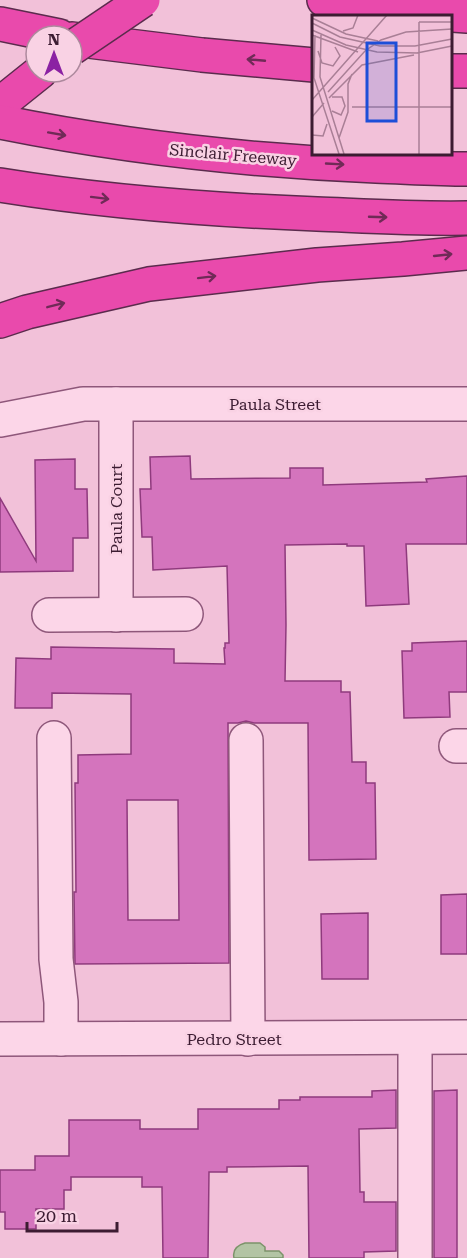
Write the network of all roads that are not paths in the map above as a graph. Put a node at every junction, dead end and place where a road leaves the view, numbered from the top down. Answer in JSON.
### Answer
{"nodes":[{"id":1,"x":143,"y":0,"type":"edge"},
{"id":2,"x":324,"y":0,"type":"edge"},
{"id":3,"x":467,"y":16,"type":"edge"},
{"id":4,"x":0,"y":24,"type":"edge"},
{"id":5,"x":24,"y":29,"type":"edge"},
{"id":6,"x":84,"y":40,"type":"edge"},
{"id":7,"x":84,"y":40,"type":"edge"},
{"id":8,"x":312,"y":65,"type":"edge"},
{"id":9,"x":25,"y":84,"type":"edge"},
{"id":10,"x":0,"y":104,"type":"edge"},
{"id":11,"x":0,"y":123,"type":"edge"},
{"id":12,"x":467,"y":169,"type":"edge"},
{"id":13,"x":0,"y":185,"type":"edge"},
{"id":14,"x":467,"y":218,"type":"edge"},
{"id":15,"x":467,"y":253,"type":"edge"},
{"id":16,"x":0,"y":321,"type":"edge"},
{"id":17,"x":116,"y":404,"type":"junction"},
{"id":18,"x":467,"y":404,"type":"edge"},
{"id":19,"x":0,"y":420,"type":"edge"},
{"id":20,"x":186,"y":614,"type":"dead end"},
{"id":21,"x":49,"y":615,"type":"dead end"},
{"id":22,"x":116,"y":615,"type":"junction"},
{"id":23,"x":54,"y":738,"type":"dead end"},
{"id":24,"x":246,"y":740,"type":"dead end"},
{"id":25,"x":467,"y":1037,"type":"edge"},
{"id":26,"x":415,"y":1038,"type":"junction"},
{"id":27,"x":0,"y":1039,"type":"edge"},
{"id":28,"x":61,"y":1039,"type":"junction"},
{"id":29,"x":248,"y":1039,"type":"junction"},
{"id":30,"x":415,"y":1258,"type":"edge"}],
"edges":[{"from":1,"to":6,"type":"highway","bridge":true},
{"from":2,"to":3,"type":"highway"},
{"from":4,"to":5,"type":"highway"},
{"from":8,"to":7,"type":"highway","one_way":true},
{"from":9,"to":10,"type":"highway"},
{"from":11,"to":12,"type":"highway","name":"Sinclair Freeway","one_way":true},
{"from":13,"to":14,"type":"highway","one_way":true},
{"from":16,"to":15,"type":"highway","one_way":true},
{"from":17,"to":18,"type":"street","name":"Paula Street"},
{"from":17,"to":19,"type":"street","name":"Paula Street"},
{"from":17,"to":22,"type":"street","name":"Paula Court"},
{"from":20,"to":22,"type":"street"},
{"from":21,"to":22,"type":"street"},
{"from":23,"to":28,"type":"street"},
{"from":24,"to":29,"type":"street"},
{"from":25,"to":26,"type":"street","name":"Pedro Street"},
{"from":26,"to":29,"type":"street","name":"Pedro Street"},
{"from":26,"to":30,"type":"street"},
{"from":27,"to":28,"type":"street","name":"Pedro Street"},
{"from":28,"to":29,"type":"street","name":"Pedro Street"}]}
